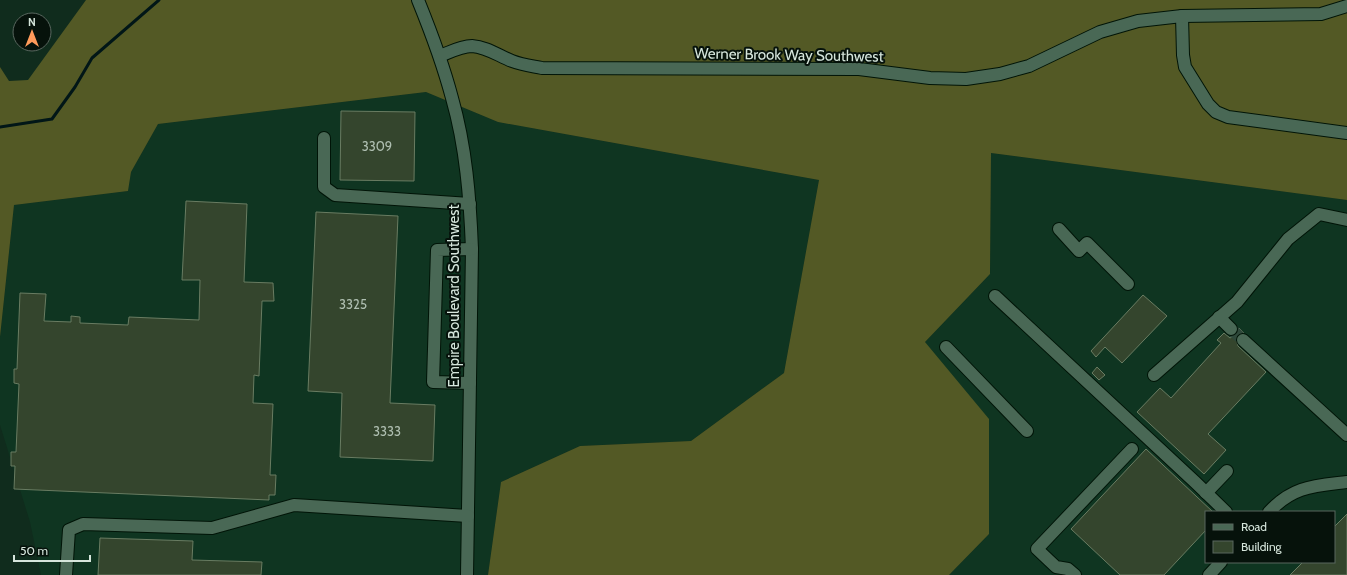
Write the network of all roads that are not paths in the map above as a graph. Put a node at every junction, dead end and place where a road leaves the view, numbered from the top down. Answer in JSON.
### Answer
{"nodes":[{"id":1,"x":418,"y":0,"type":"edge"},
{"id":2,"x":1347,"y":6,"type":"edge"},
{"id":3,"x":1182,"y":16,"type":"junction"},
{"id":4,"x":440,"y":56,"type":"junction"},
{"id":5,"x":1347,"y":133,"type":"edge"},
{"id":6,"x":324,"y":138,"type":"dead end"},
{"id":7,"x":470,"y":204,"type":"junction"},
{"id":8,"x":1347,"y":220,"type":"edge"},
{"id":9,"x":1059,"y":229,"type":"dead end"},
{"id":10,"x":472,"y":249,"type":"junction"},
{"id":11,"x":1128,"y":284,"type":"dead end"},
{"id":12,"x":995,"y":296,"type":"dead end"},
{"id":13,"x":1219,"y":318,"type":"junction"},
{"id":14,"x":1231,"y":329,"type":"tunnel mouth"},
{"id":15,"x":1243,"y":340,"type":"tunnel mouth"},
{"id":16,"x":946,"y":347,"type":"dead end"},
{"id":17,"x":1154,"y":375,"type":"dead end"},
{"id":18,"x":470,"y":383,"type":"junction"},
{"id":19,"x":1027,"y":431,"type":"dead end"},
{"id":20,"x":1347,"y":435,"type":"edge"},
{"id":21,"x":1132,"y":449,"type":"dead end"},
{"id":22,"x":1227,"y":471,"type":"dead end"},
{"id":23,"x":1347,"y":482,"type":"edge"},
{"id":24,"x":1206,"y":493,"type":"junction"},
{"id":25,"x":1225,"y":511,"type":"edge"},
{"id":26,"x":1270,"y":511,"type":"edge"},
{"id":27,"x":468,"y":516,"type":"junction"},
{"id":28,"x":1221,"y":563,"type":"edge"},
{"id":29,"x":66,"y":575,"type":"edge"},
{"id":30,"x":467,"y":575,"type":"edge"},
{"id":31,"x":1075,"y":575,"type":"edge"},
{"id":32,"x":1209,"y":575,"type":"edge"}],
"edges":[{"from":1,"to":4,"type":"street","name":"Empire Boulevard Southwest"},
{"from":2,"to":3,"type":"street","name":"Werner Brook Way Southwest"},
{"from":3,"to":4,"type":"street","name":"Werner Brook Way Southwest"},
{"from":3,"to":5,"type":"street"},
{"from":4,"to":7,"type":"street","name":"Empire Boulevard Southwest"},
{"from":6,"to":7,"type":"street"},
{"from":7,"to":10,"type":"street","name":"Empire Boulevard Southwest"},
{"from":8,"to":13,"type":"street"},
{"from":9,"to":11,"type":"street"},
{"from":10,"to":18,"type":"street","name":"Empire Boulevard Southwest"},
{"from":10,"to":18,"type":"street"},
{"from":12,"to":24,"type":"street"},
{"from":13,"to":14,"type":"street"},
{"from":13,"to":17,"type":"street"},
{"from":15,"to":20,"type":"street"},
{"from":16,"to":19,"type":"street"},
{"from":18,"to":27,"type":"street","name":"Empire Boulevard Southwest"},
{"from":21,"to":31,"type":"street"},
{"from":22,"to":24,"type":"street"},
{"from":23,"to":26,"type":"street"},
{"from":24,"to":25,"type":"street"},
{"from":27,"to":29,"type":"street"},
{"from":27,"to":30,"type":"street","name":"Empire Boulevard Southwest"},
{"from":28,"to":32,"type":"street"}]}
